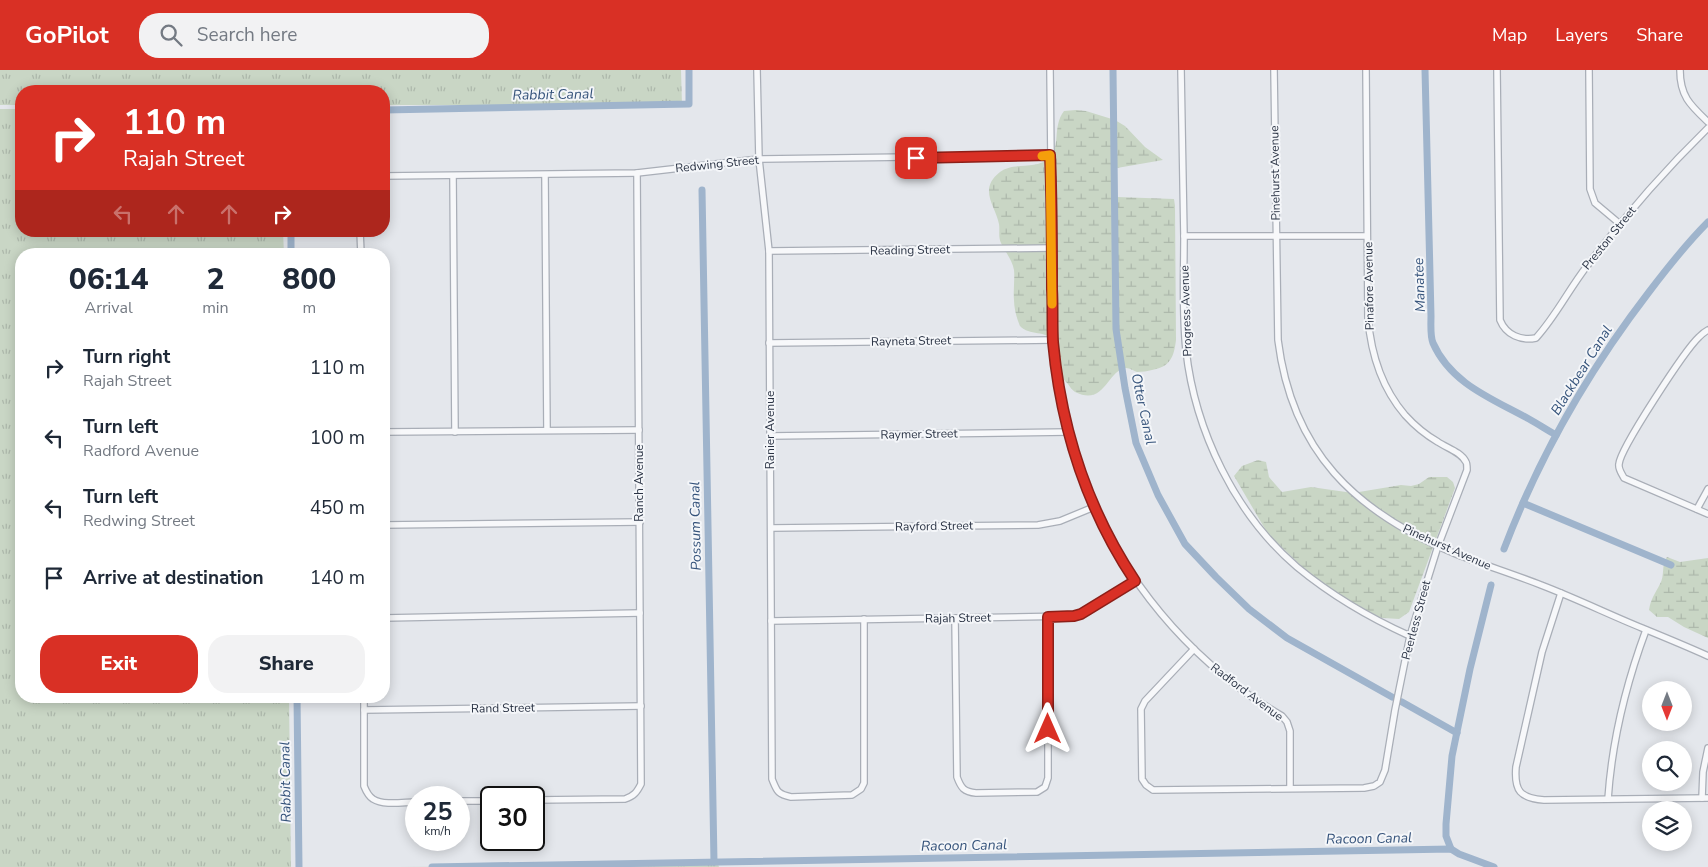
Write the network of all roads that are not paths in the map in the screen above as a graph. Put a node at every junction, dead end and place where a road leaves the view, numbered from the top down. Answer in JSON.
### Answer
{"nodes":[{"id":1,"x":757,"y":70,"type":"edge"},
{"id":2,"x":1050,"y":70,"type":"edge"},
{"id":3,"x":1181,"y":70,"type":"edge"},
{"id":4,"x":1274,"y":70,"type":"edge"},
{"id":5,"x":1366,"y":70,"type":"edge"},
{"id":6,"x":1497,"y":70,"type":"edge"},
{"id":7,"x":1589,"y":70,"type":"edge"},
{"id":8,"x":1680,"y":70,"type":"edge"},
{"id":9,"x":1708,"y":122,"type":"edge"},
{"id":10,"x":1708,"y":128,"type":"edge"},
{"id":11,"x":1050,"y":155,"type":"junction"},
{"id":12,"x":759,"y":159,"type":"junction"},
{"id":13,"x":637,"y":173,"type":"junction"},
{"id":14,"x":544,"y":175,"type":"junction"},
{"id":15,"x":390,"y":176,"type":"edge"},
{"id":16,"x":453,"y":176,"type":"junction"},
{"id":17,"x":1620,"y":224,"type":"junction"},
{"id":18,"x":1184,"y":236,"type":"junction"},
{"id":19,"x":1276,"y":236,"type":"junction"},
{"id":20,"x":1367,"y":236,"type":"junction"},
{"id":21,"x":1052,"y":248,"type":"junction"},
{"id":22,"x":768,"y":251,"type":"junction"},
{"id":23,"x":1708,"y":330,"type":"edge"},
{"id":24,"x":1053,"y":340,"type":"junction"},
{"id":25,"x":769,"y":343,"type":"junction"},
{"id":26,"x":547,"y":430,"type":"junction"},
{"id":27,"x":639,"y":430,"type":"junction"},
{"id":28,"x":390,"y":432,"type":"edge"},
{"id":29,"x":455,"y":432,"type":"junction"},
{"id":30,"x":1068,"y":432,"type":"junction"},
{"id":31,"x":770,"y":436,"type":"junction"},
{"id":32,"x":1466,"y":463,"type":"joint"},
{"id":33,"x":1708,"y":489,"type":"edge"},
{"id":34,"x":1094,"y":507,"type":"junction"},
{"id":35,"x":1697,"y":510,"type":"junction"},
{"id":36,"x":1708,"y":514,"type":"edge"},
{"id":37,"x":640,"y":522,"type":"junction"},
{"id":38,"x":390,"y":526,"type":"edge"},
{"id":39,"x":771,"y":528,"type":"junction"},
{"id":40,"x":1438,"y":546,"type":"junction"},
{"id":41,"x":1135,"y":581,"type":"junction"},
{"id":42,"x":1561,"y":593,"type":"junction"},
{"id":43,"x":640,"y":614,"type":"junction"},
{"id":44,"x":1048,"y":617,"type":"junction"},
{"id":45,"x":390,"y":618,"type":"edge"},
{"id":46,"x":955,"y":618,"type":"junction"},
{"id":47,"x":864,"y":619,"type":"junction"},
{"id":48,"x":771,"y":621,"type":"junction"},
{"id":49,"x":1646,"y":630,"type":"junction"},
{"id":50,"x":1410,"y":636,"type":"junction"},
{"id":51,"x":1194,"y":649,"type":"junction"},
{"id":52,"x":1708,"y":656,"type":"edge"},
{"id":53,"x":364,"y":703,"type":"edge"},
{"id":54,"x":641,"y":706,"type":"junction"},
{"id":55,"x":364,"y":710,"type":"junction"},
{"id":56,"x":1708,"y":748,"type":"edge"},
{"id":57,"x":1290,"y":788,"type":"junction"},
{"id":58,"x":1705,"y":798,"type":"edge"},
{"id":59,"x":1608,"y":799,"type":"junction"},
{"id":60,"x":545,"y":800,"type":"edge"},
{"id":61,"x":405,"y":802,"type":"edge"}],
"edges":[{"from":1,"to":12,"type":"street","name":"Ranier Avenue"},
{"from":2,"to":11,"type":"street","name":"Radford Avenue"},
{"from":3,"to":18,"type":"street","name":"Progress Avenue"},
{"from":4,"to":19,"type":"street","name":"Pinehurst Avenue"},
{"from":5,"to":20,"type":"street","name":"Pinafore Avenue"},
{"from":6,"to":17,"type":"street","name":"Preston Street"},
{"from":7,"to":17,"type":"street"},
{"from":8,"to":9,"type":"street"},
{"from":10,"to":17,"type":"street","name":"Preston Street"},
{"from":11,"to":12,"type":"street","name":"Redwing Street"},
{"from":11,"to":21,"type":"street","name":"Radford Avenue"},
{"from":12,"to":13,"type":"street","name":"Redwing Street"},
{"from":12,"to":22,"type":"street","name":"Ranier Avenue"},
{"from":13,"to":14,"type":"street","name":"Redwing Street"},
{"from":13,"to":27,"type":"street","name":"Ranch Avenue"},
{"from":14,"to":16,"type":"street","name":"Redwing Street"},
{"from":14,"to":26,"type":"street"},
{"from":15,"to":16,"type":"street","name":"Redwing Street"},
{"from":16,"to":29,"type":"street"},
{"from":18,"to":19,"type":"street"},
{"from":18,"to":50,"type":"street","name":"Progress Avenue"},
{"from":19,"to":20,"type":"street"},
{"from":19,"to":40,"type":"street","name":"Pinehurst Avenue"},
{"from":20,"to":32,"type":"street","name":"Pinafore Avenue"},
{"from":21,"to":22,"type":"street","name":"Reading Street"},
{"from":21,"to":24,"type":"street","name":"Radford Avenue"},
{"from":22,"to":25,"type":"street","name":"Ranier Avenue"},
{"from":23,"to":35,"type":"street"},
{"from":24,"to":25,"type":"street","name":"Rayneta Street"},
{"from":24,"to":30,"type":"street","name":"Radford Avenue"},
{"from":25,"to":31,"type":"street","name":"Ranier Avenue"},
{"from":26,"to":27,"type":"street"},
{"from":26,"to":29,"type":"street"},
{"from":27,"to":37,"type":"street","name":"Ranch Avenue"},
{"from":28,"to":29,"type":"street"},
{"from":30,"to":31,"type":"street","name":"Raymer Street"},
{"from":30,"to":34,"type":"street","name":"Radford Avenue"},
{"from":31,"to":39,"type":"street","name":"Ranier Avenue"},
{"from":32,"to":40,"type":"street","name":"Peerless Street"},
{"from":33,"to":35,"type":"street"},
{"from":34,"to":39,"type":"street","name":"Rayford Street"},
{"from":34,"to":41,"type":"street","name":"Radford Avenue"},
{"from":35,"to":36,"type":"street"},
{"from":37,"to":38,"type":"street"},
{"from":37,"to":43,"type":"street","name":"Ranch Avenue"},
{"from":39,"to":48,"type":"street","name":"Ranier Avenue"},
{"from":40,"to":42,"type":"street","name":"Pinehurst Avenue"},
{"from":40,"to":50,"type":"street","name":"Peerless Street"},
{"from":41,"to":44,"type":"street","name":"Rajah Street"},
{"from":41,"to":51,"type":"street","name":"Radford Avenue"},
{"from":42,"to":49,"type":"street","name":"Pinehurst Avenue"},
{"from":42,"to":59,"type":"street"},
{"from":43,"to":45,"type":"street"},
{"from":43,"to":54,"type":"street","name":"Ranch Avenue"},
{"from":44,"to":46,"type":"street","name":"Rajah Street"},
{"from":44,"to":46,"type":"street"},
{"from":46,"to":47,"type":"street","name":"Rajah Street"},
{"from":47,"to":48,"type":"street","name":"Rajah Street"},
{"from":47,"to":48,"type":"street","name":"Ranier Avenue"},
{"from":49,"to":52,"type":"street","name":"Pinehurst Avenue"},
{"from":49,"to":59,"type":"street"},
{"from":50,"to":57,"type":"street","name":"Peerless Street"},
{"from":51,"to":57,"type":"street","name":"Radford Avenue"},
{"from":51,"to":57,"type":"street"},
{"from":53,"to":55,"type":"street"},
{"from":54,"to":55,"type":"street","name":"Rand Street"},
{"from":54,"to":60,"type":"street","name":"Ranch Avenue"},
{"from":55,"to":61,"type":"street"},
{"from":56,"to":58,"type":"street"},
{"from":58,"to":59,"type":"street"}]}
